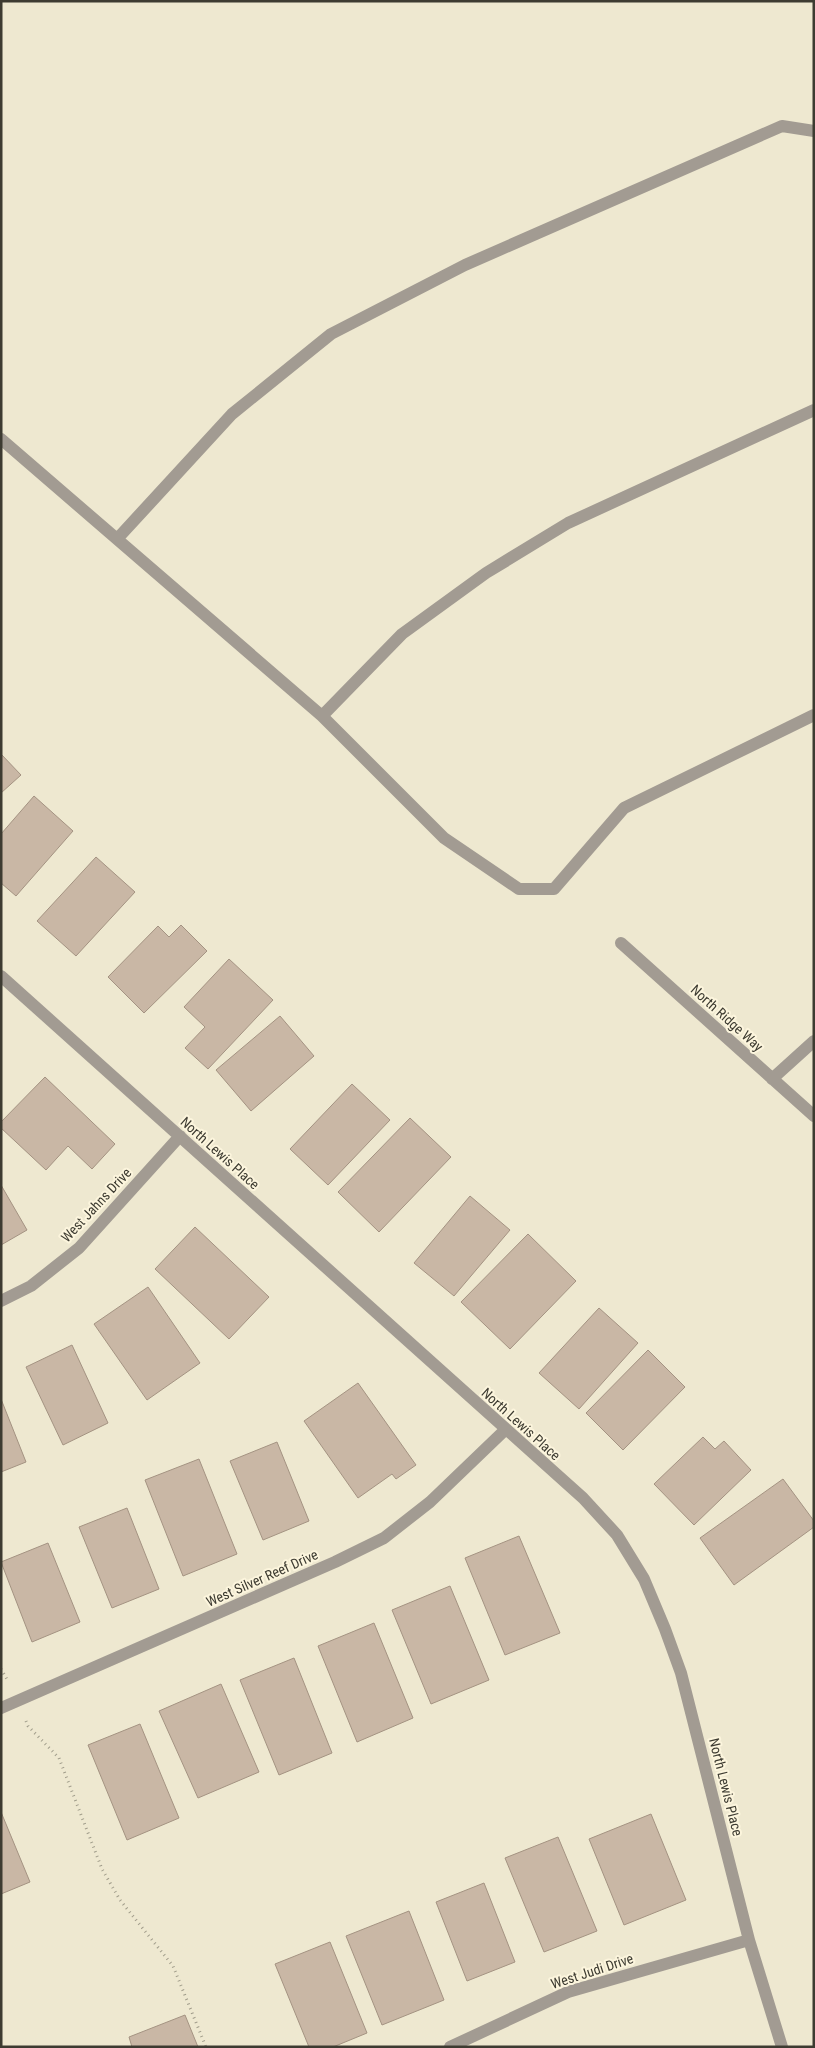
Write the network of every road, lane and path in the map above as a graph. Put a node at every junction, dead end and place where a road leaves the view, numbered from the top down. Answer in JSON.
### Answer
{"nodes":[{"id":1,"x":814,"y":131,"type":"edge"},
{"id":2,"x":814,"y":410,"type":"edge"},
{"id":3,"x":1,"y":439,"type":"edge"},
{"id":4,"x":118,"y":538,"type":"junction"},
{"id":5,"x":814,"y":715,"type":"edge"},
{"id":6,"x":322,"y":716,"type":"junction"},
{"id":7,"x":621,"y":943,"type":"dead end"},
{"id":8,"x":1,"y":976,"type":"edge"},
{"id":9,"x":814,"y":1041,"type":"edge"},
{"id":10,"x":772,"y":1079,"type":"junction"},
{"id":11,"x":814,"y":1116,"type":"edge"},
{"id":12,"x":180,"y":1136,"type":"junction"},
{"id":13,"x":1,"y":1301,"type":"edge"},
{"id":14,"x":505,"y":1430,"type":"junction"},
{"id":15,"x":1,"y":1669,"type":"edge"},
{"id":16,"x":17,"y":1701,"type":"junction"},
{"id":17,"x":1,"y":1708,"type":"edge"},
{"id":18,"x":749,"y":1940,"type":"junction"},
{"id":19,"x":206,"y":2047,"type":"edge"},
{"id":20,"x":450,"y":2047,"type":"edge"},
{"id":21,"x":782,"y":2047,"type":"edge"}],
"edges":[{"from":1,"to":4,"type":"street"},
{"from":2,"to":6,"type":"street"},
{"from":3,"to":4,"type":"street"},
{"from":4,"to":6,"type":"street"},
{"from":5,"to":6,"type":"street"},
{"from":7,"to":10,"type":"street","name":"North Ridge Way"},
{"from":8,"to":12,"type":"street","name":"North Lewis Place"},
{"from":9,"to":10,"type":"street"},
{"from":10,"to":11,"type":"street","name":"North Ridge Way"},
{"from":12,"to":13,"type":"street","name":"West Jahns Drive"},
{"from":12,"to":14,"type":"street","name":"North Lewis Place"},
{"from":14,"to":16,"type":"street","name":"West Silver Reef Drive"},
{"from":14,"to":18,"type":"street","name":"North Lewis Place"},
{"from":15,"to":16,"type":"path"},
{"from":16,"to":17,"type":"street","name":"West Silver Reef Drive"},
{"from":16,"to":19,"type":"path"},
{"from":18,"to":20,"type":"street","name":"West Judi Drive"},
{"from":18,"to":21,"type":"street","name":"North Lewis Place"}]}
